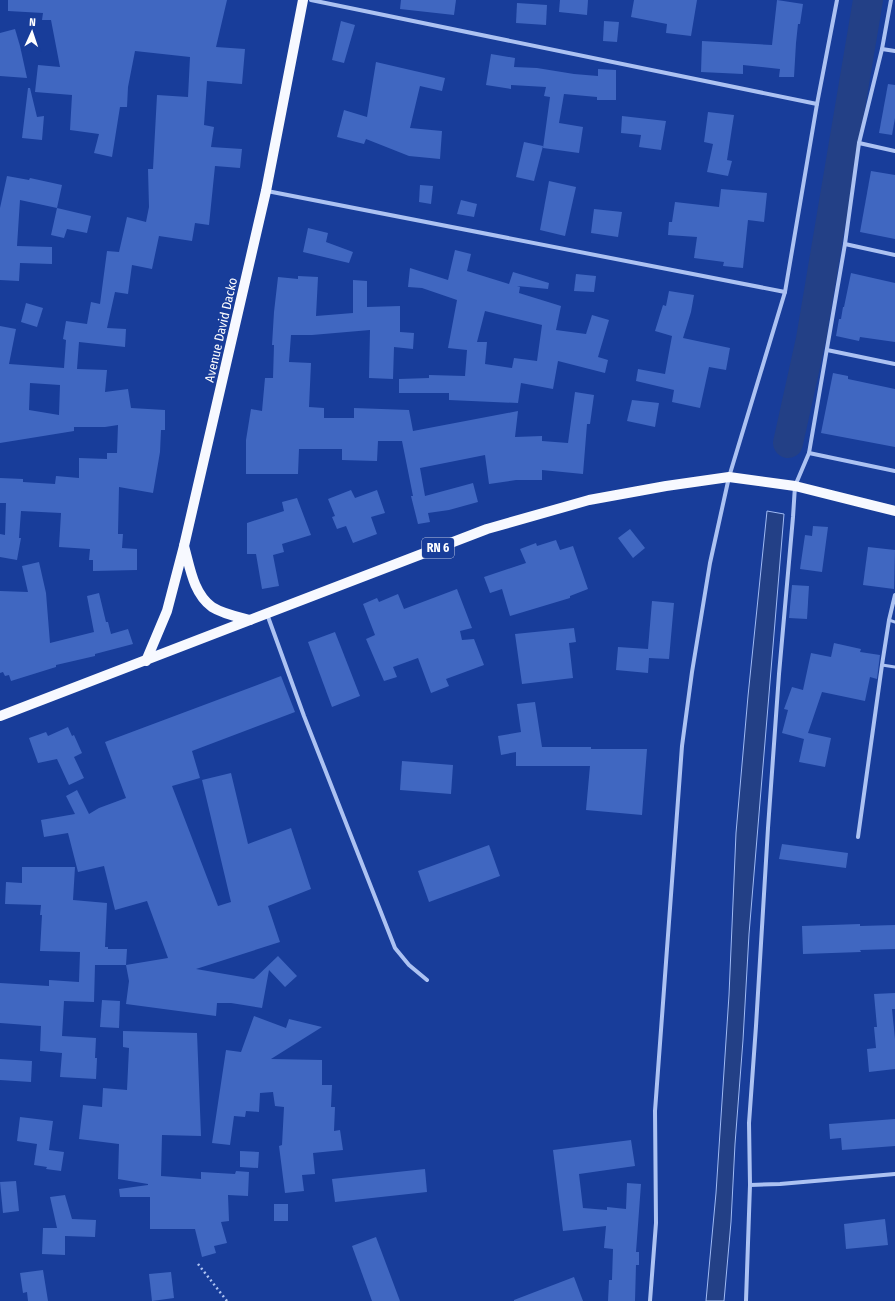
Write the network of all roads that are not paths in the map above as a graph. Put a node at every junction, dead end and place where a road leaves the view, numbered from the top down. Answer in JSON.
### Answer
{"nodes":[{"id":1,"x":303,"y":0,"type":"edge"},
{"id":2,"x":311,"y":0,"type":"edge"},
{"id":3,"x":837,"y":0,"type":"edge"},
{"id":4,"x":891,"y":0,"type":"edge"},
{"id":5,"x":882,"y":49,"type":"junction"},
{"id":6,"x":895,"y":51,"type":"edge"},
{"id":7,"x":817,"y":104,"type":"junction"},
{"id":8,"x":859,"y":143,"type":"junction"},
{"id":9,"x":895,"y":151,"type":"edge"},
{"id":10,"x":266,"y":191,"type":"junction"},
{"id":11,"x":845,"y":244,"type":"junction"},
{"id":12,"x":895,"y":255,"type":"edge"},
{"id":13,"x":785,"y":292,"type":"junction"},
{"id":14,"x":827,"y":350,"type":"junction"},
{"id":15,"x":895,"y":364,"type":"edge"},
{"id":16,"x":809,"y":453,"type":"junction"},
{"id":17,"x":895,"y":470,"type":"edge"},
{"id":18,"x":729,"y":477,"type":"junction"},
{"id":19,"x":795,"y":486,"type":"junction"},
{"id":20,"x":895,"y":511,"type":"edge"},
{"id":21,"x":184,"y":546,"type":"junction"},
{"id":22,"x":895,"y":595,"type":"edge"},
{"id":23,"x":267,"y":614,"type":"junction"},
{"id":24,"x":250,"y":620,"type":"junction"},
{"id":25,"x":889,"y":620,"type":"junction"},
{"id":26,"x":895,"y":622,"type":"edge"},
{"id":27,"x":146,"y":661,"type":"junction"},
{"id":28,"x":882,"y":665,"type":"junction"},
{"id":29,"x":895,"y":668,"type":"edge"},
{"id":30,"x":0,"y":716,"type":"edge"},
{"id":31,"x":858,"y":837,"type":"dead end"},
{"id":32,"x":427,"y":980,"type":"dead end"},
{"id":33,"x":895,"y":1174,"type":"edge"},
{"id":34,"x":750,"y":1185,"type":"junction"},
{"id":35,"x":650,"y":1301,"type":"edge"},
{"id":36,"x":746,"y":1301,"type":"edge"}],
"edges":[{"from":1,"to":10,"type":"main road","name":"Avenue David Dacko"},
{"from":2,"to":7,"type":"street"},
{"from":3,"to":7,"type":"street"},
{"from":4,"to":5,"type":"street"},
{"from":5,"to":6,"type":"street"},
{"from":5,"to":8,"type":"street"},
{"from":7,"to":13,"type":"street"},
{"from":8,"to":9,"type":"street"},
{"from":8,"to":11,"type":"street"},
{"from":10,"to":13,"type":"street"},
{"from":10,"to":21,"type":"main road","name":"Avenue David Dacko"},
{"from":11,"to":12,"type":"street"},
{"from":11,"to":14,"type":"street"},
{"from":13,"to":18,"type":"street"},
{"from":14,"to":15,"type":"street"},
{"from":14,"to":16,"type":"street"},
{"from":16,"to":17,"type":"street"},
{"from":16,"to":19,"type":"street"},
{"from":18,"to":19,"type":"main road","number":"RN 6"},
{"from":18,"to":23,"type":"main road","number":"RN 6"},
{"from":18,"to":35,"type":"street"},
{"from":19,"to":20,"type":"main road","number":"RN 6"},
{"from":19,"to":34,"type":"street"},
{"from":21,"to":24,"type":"main road"},
{"from":21,"to":27,"type":"main road","name":"Avenue David Dacko"},
{"from":22,"to":25,"type":"street"},
{"from":23,"to":24,"type":"main road","number":"RN 6"},
{"from":23,"to":32,"type":"street"},
{"from":24,"to":27,"type":"main road","number":"RN 6"},
{"from":25,"to":26,"type":"lane"},
{"from":25,"to":28,"type":"street"},
{"from":27,"to":30,"type":"main road","number":"RN 6"},
{"from":28,"to":29,"type":"lane"},
{"from":28,"to":31,"type":"street"},
{"from":33,"to":34,"type":"street"},
{"from":34,"to":36,"type":"street"}]}
